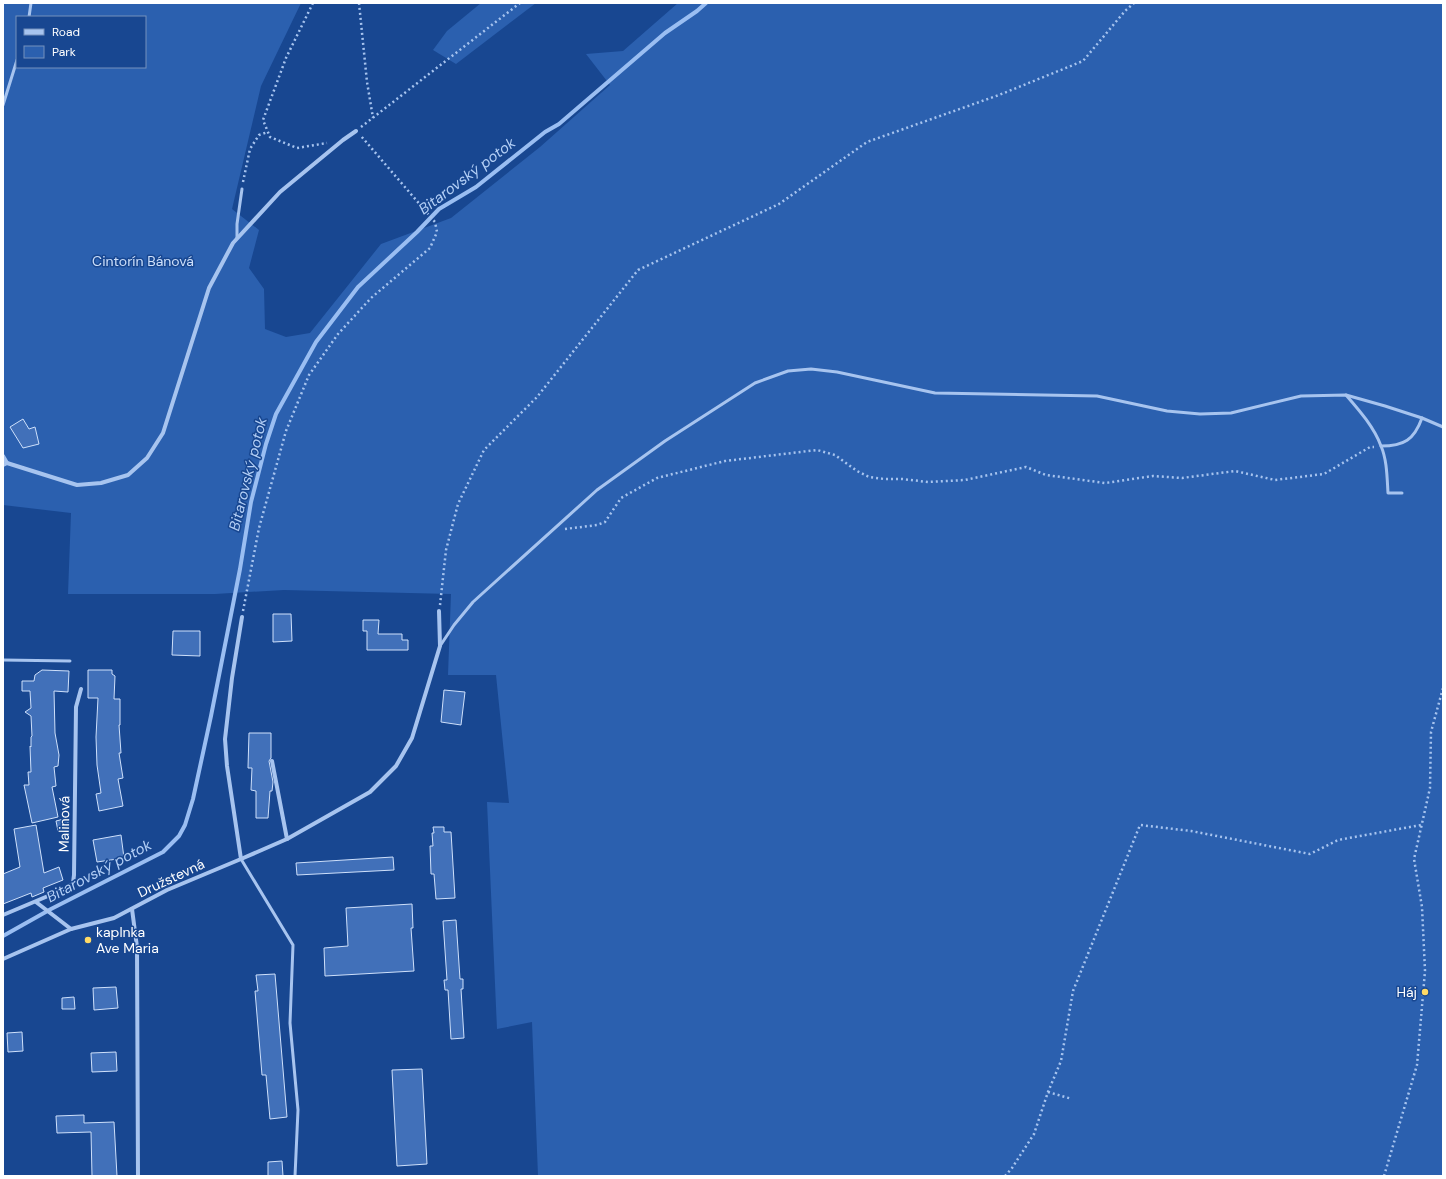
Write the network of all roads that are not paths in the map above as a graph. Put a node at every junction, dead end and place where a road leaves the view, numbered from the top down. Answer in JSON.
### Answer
{"nodes":[{"id":1,"x":31,"y":3,"type":"edge"},
{"id":2,"x":29,"y":16,"type":"edge"},
{"id":3,"x":16,"y":63,"type":"edge"},
{"id":4,"x":3,"y":105,"type":"edge"},
{"id":5,"x":356,"y":131,"type":"road end"},
{"id":6,"x":242,"y":189,"type":"road end"},
{"id":7,"x":237,"y":238,"type":"junction"},
{"id":8,"x":1346,"y":395,"type":"junction"},
{"id":9,"x":1422,"y":418,"type":"junction"},
{"id":10,"x":1443,"y":428,"type":"edge"},
{"id":11,"x":1381,"y":446,"type":"junction"},
{"id":12,"x":3,"y":456,"type":"edge"},
{"id":13,"x":5,"y":464,"type":"edge"},
{"id":14,"x":1402,"y":493,"type":"dead end"},
{"id":15,"x":439,"y":611,"type":"road end"},
{"id":16,"x":242,"y":617,"type":"road end"},
{"id":17,"x":440,"y":646,"type":"junction"},
{"id":18,"x":3,"y":660,"type":"edge"},
{"id":19,"x":70,"y":661,"type":"dead end"},
{"id":20,"x":81,"y":689,"type":"dead end"},
{"id":21,"x":272,"y":761,"type":"dead end"},
{"id":22,"x":287,"y":839,"type":"junction"},
{"id":23,"x":241,"y":859,"type":"junction"},
{"id":24,"x":36,"y":902,"type":"junction"},
{"id":25,"x":132,"y":909,"type":"junction"},
{"id":26,"x":3,"y":915,"type":"edge"},
{"id":27,"x":71,"y":929,"type":"junction"},
{"id":28,"x":3,"y":959,"type":"edge"},
{"id":29,"x":138,"y":1176,"type":"edge"},
{"id":30,"x":295,"y":1176,"type":"edge"}],
"edges":[{"from":1,"to":2,"type":"lane"},
{"from":3,"to":4,"type":"lane"},
{"from":5,"to":7,"type":"street"},
{"from":6,"to":7,"type":"lane"},
{"from":7,"to":13,"type":"street"},
{"from":8,"to":9,"type":"lane"},
{"from":8,"to":11,"type":"lane"},
{"from":8,"to":17,"type":"lane"},
{"from":9,"to":10,"type":"lane"},
{"from":9,"to":11,"type":"lane"},
{"from":11,"to":14,"type":"lane"},
{"from":12,"to":13,"type":"street"},
{"from":15,"to":17,"type":"street","name":"Družstevná"},
{"from":16,"to":23,"type":"street"},
{"from":17,"to":22,"type":"street","name":"Družstevná"},
{"from":18,"to":19,"type":"lane"},
{"from":20,"to":24,"type":"street","name":"Malinová"},
{"from":21,"to":22,"type":"street"},
{"from":22,"to":23,"type":"street","name":"Družstevná"},
{"from":23,"to":25,"type":"street","name":"Družstevná"},
{"from":23,"to":30,"type":"lane"},
{"from":24,"to":26,"type":"street","name":"Malinová"},
{"from":24,"to":27,"type":"street"},
{"from":25,"to":27,"type":"street"},
{"from":25,"to":29,"type":"street","name":"Družstevná"},
{"from":27,"to":28,"type":"street"}]}
